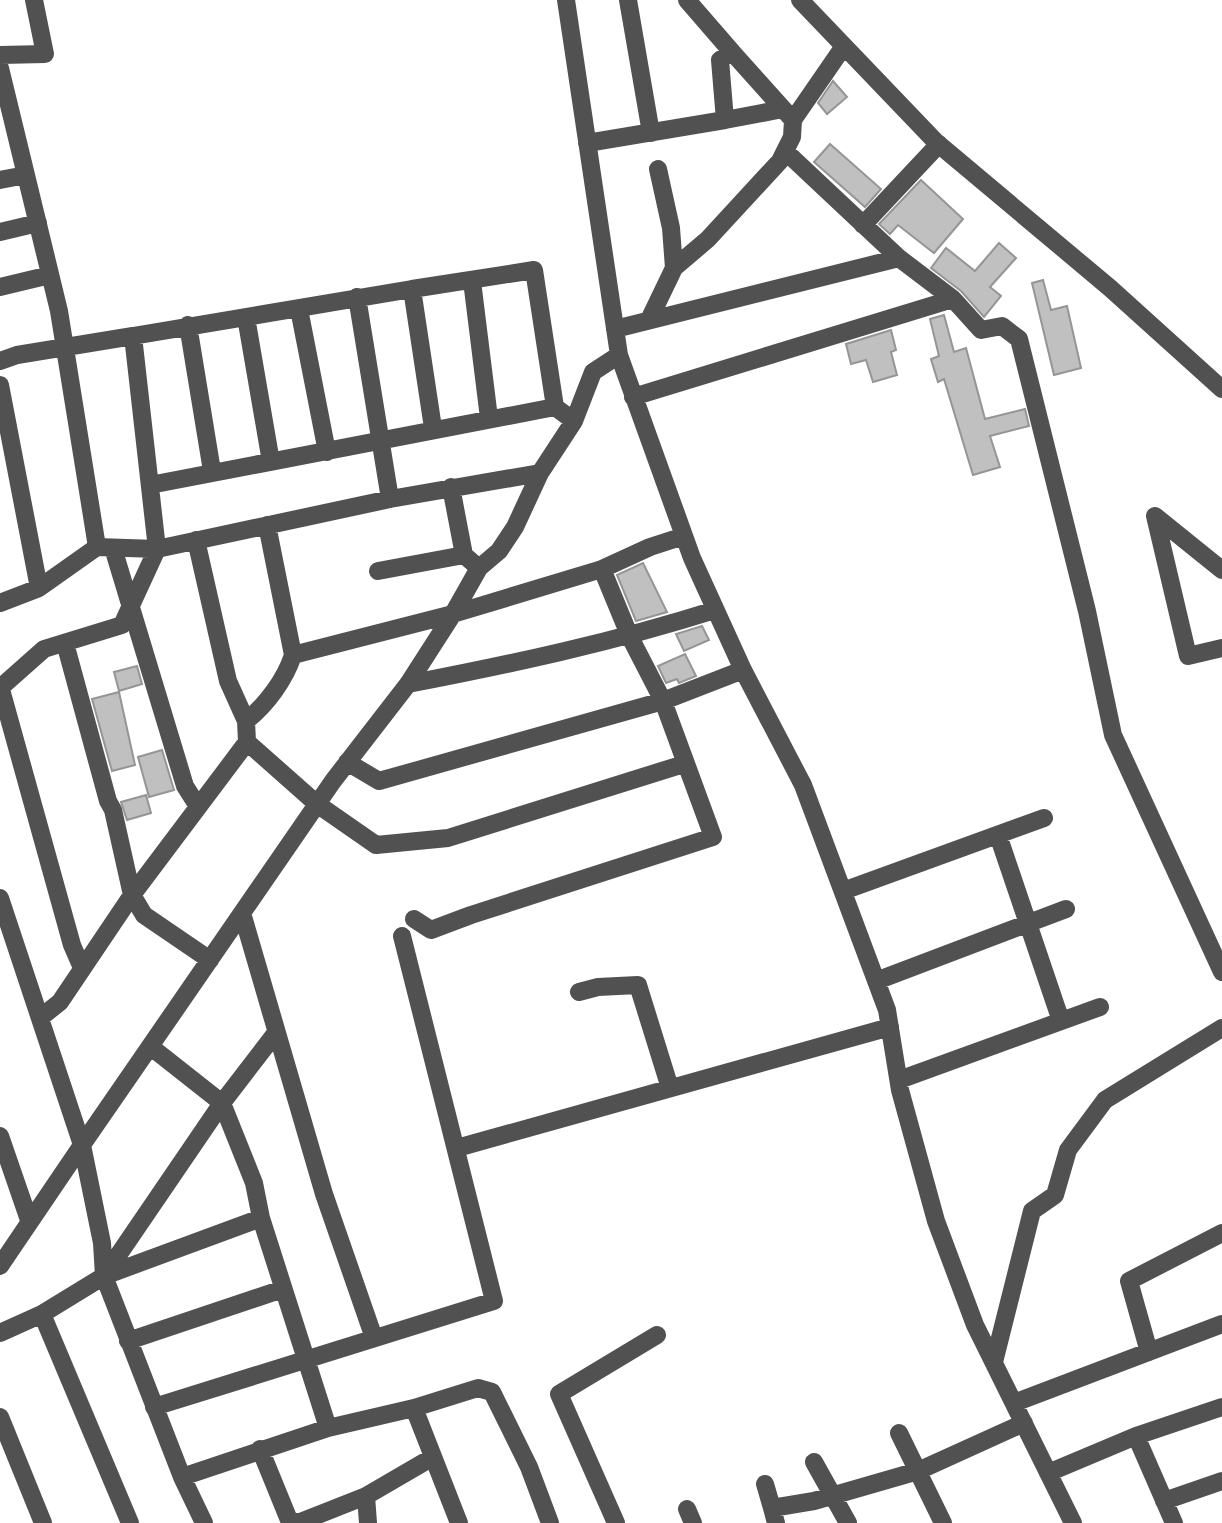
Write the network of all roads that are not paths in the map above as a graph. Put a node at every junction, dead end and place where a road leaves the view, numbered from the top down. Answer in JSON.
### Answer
{"nodes":[{"id":1,"x":34,"y":0,"type":"edge"},
{"id":2,"x":566,"y":0,"type":"edge"},
{"id":3,"x":628,"y":0,"type":"edge"},
{"id":4,"x":687,"y":0,"type":"edge"},
{"id":5,"x":800,"y":0,"type":"edge"},
{"id":6,"x":844,"y":46,"type":"junction"},
{"id":7,"x":732,"y":52,"type":"junction"},
{"id":8,"x":0,"y":55,"type":"edge"},
{"id":9,"x":0,"y":68,"type":"edge"},
{"id":10,"x":788,"y":114,"type":"junction"},
{"id":11,"x":6,"y":120,"type":"edge"},
{"id":12,"x":725,"y":120,"type":"junction"},
{"id":13,"x":650,"y":133,"type":"junction"},
{"id":14,"x":587,"y":144,"type":"junction"},
{"id":15,"x":939,"y":145,"type":"junction"},
{"id":16,"x":785,"y":151,"type":"junction"},
{"id":17,"x":658,"y":169,"type":"dead end"},
{"id":18,"x":26,"y":175,"type":"junction"},
{"id":19,"x":0,"y":180,"type":"edge"},
{"id":20,"x":38,"y":223,"type":"junction"},
{"id":21,"x":863,"y":225,"type":"junction"},
{"id":22,"x":0,"y":232,"type":"edge"},
{"id":23,"x":899,"y":258,"type":"junction"},
{"id":24,"x":674,"y":268,"type":"junction"},
{"id":25,"x":50,"y":275,"type":"junction"},
{"id":26,"x":472,"y":281,"type":"junction"},
{"id":27,"x":0,"y":287,"type":"edge"},
{"id":28,"x":412,"y":289,"type":"junction"},
{"id":29,"x":357,"y":297,"type":"junction"},
{"id":30,"x":953,"y":299,"type":"junction"},
{"id":31,"x":299,"y":309,"type":"junction"},
{"id":32,"x":246,"y":317,"type":"junction"},
{"id":33,"x":649,"y":320,"type":"junction"},
{"id":34,"x":188,"y":325,"type":"junction"},
{"id":35,"x":615,"y":329,"type":"junction"},
{"id":36,"x":133,"y":336,"type":"junction"},
{"id":37,"x":65,"y":347,"type":"junction"},
{"id":38,"x":619,"y":355,"type":"junction"},
{"id":39,"x":0,"y":361,"type":"edge"},
{"id":40,"x":0,"y":385,"type":"edge"},
{"id":41,"x":1222,"y":390,"type":"edge"},
{"id":42,"x":633,"y":397,"type":"junction"},
{"id":43,"x":555,"y":407,"type":"junction"},
{"id":44,"x":489,"y":418,"type":"junction"},
{"id":45,"x":574,"y":421,"type":"junction"},
{"id":46,"x":433,"y":428,"type":"junction"},
{"id":47,"x":381,"y":440,"type":"junction"},
{"id":48,"x":327,"y":452,"type":"junction"},
{"id":49,"x":271,"y":463,"type":"junction"},
{"id":50,"x":212,"y":471,"type":"junction"},
{"id":51,"x":540,"y":472,"type":"junction"},
{"id":52,"x":150,"y":485,"type":"junction"},
{"id":53,"x":452,"y":487,"type":"junction"},
{"id":54,"x":390,"y":499,"type":"junction"},
{"id":55,"x":267,"y":525,"type":"junction"},
{"id":56,"x":684,"y":536,"type":"junction"},
{"id":57,"x":197,"y":540,"type":"junction"},
{"id":58,"x":105,"y":547,"type":"junction"},
{"id":59,"x":157,"y":549,"type":"junction"},
{"id":60,"x":464,"y":555,"type":"junction"},
{"id":61,"x":480,"y":568,"type":"junction"},
{"id":62,"x":602,"y":569,"type":"junction"},
{"id":63,"x":1222,"y":570,"type":"edge"},
{"id":64,"x":378,"y":571,"type":"dead end"},
{"id":65,"x":39,"y":588,"type":"junction"},
{"id":66,"x":0,"y":603,"type":"edge"},
{"id":67,"x":131,"y":605,"type":"junction"},
{"id":68,"x":715,"y":610,"type":"junction"},
{"id":69,"x":453,"y":614,"type":"junction"},
{"id":70,"x":630,"y":637,"type":"junction"},
{"id":71,"x":65,"y":643,"type":"junction"},
{"id":72,"x":1222,"y":648,"type":"edge"},
{"id":73,"x":293,"y":655,"type":"junction"},
{"id":74,"x":743,"y":670,"type":"junction"},
{"id":75,"x":408,"y":684,"type":"junction"},
{"id":76,"x":0,"y":688,"type":"edge"},
{"id":77,"x":663,"y":701,"type":"junction"},
{"id":78,"x":246,"y":721,"type":"junction"},
{"id":79,"x":247,"y":742,"type":"junction"},
{"id":80,"x":347,"y":762,"type":"junction"},
{"id":81,"x":684,"y":764,"type":"junction"},
{"id":82,"x":317,"y":804,"type":"junction"},
{"id":83,"x":197,"y":805,"type":"junction"},
{"id":84,"x":1044,"y":818,"type":"dead end"},
{"id":85,"x":998,"y":835,"type":"junction"},
{"id":86,"x":843,"y":891,"type":"junction"},
{"id":87,"x":132,"y":895,"type":"junction"},
{"id":88,"x":1,"y":904,"type":"edge"},
{"id":89,"x":1066,"y":909,"type":"dead end"},
{"id":90,"x":242,"y":913,"type":"junction"},
{"id":91,"x":414,"y":919,"type":"dead end"},
{"id":92,"x":1027,"y":924,"type":"junction"},
{"id":93,"x":402,"y":936,"type":"dead end"},
{"id":94,"x":210,"y":960,"type":"junction"},
{"id":95,"x":82,"y":968,"type":"junction"},
{"id":96,"x":1222,"y":972,"type":"edge"},
{"id":97,"x":876,"y":981,"type":"junction"},
{"id":98,"x":579,"y":992,"type":"dead end"},
{"id":99,"x":1100,"y":1007,"type":"dead end"},
{"id":100,"x":40,"y":1018,"type":"junction"},
{"id":101,"x":1061,"y":1021,"type":"junction"},
{"id":102,"x":890,"y":1027,"type":"junction"},
{"id":103,"x":1222,"y":1028,"type":"edge"},
{"id":104,"x":275,"y":1034,"type":"junction"},
{"id":105,"x":151,"y":1048,"type":"junction"},
{"id":106,"x":899,"y":1080,"type":"junction"},
{"id":107,"x":670,"y":1088,"type":"junction"},
{"id":108,"x":222,"y":1103,"type":"junction"},
{"id":109,"x":0,"y":1136,"type":"edge"},
{"id":110,"x":82,"y":1145,"type":"junction"},
{"id":111,"x":457,"y":1148,"type":"junction"},
{"id":112,"x":261,"y":1218,"type":"junction"},
{"id":113,"x":29,"y":1220,"type":"junction"},
{"id":114,"x":1222,"y":1233,"type":"edge"},
{"id":115,"x":7,"y":1247,"type":"edge"},
{"id":116,"x":0,"y":1266,"type":"edge"},
{"id":117,"x":104,"y":1276,"type":"junction"},
{"id":118,"x":282,"y":1289,"type":"junction"},
{"id":119,"x":42,"y":1314,"type":"junction"},
{"id":120,"x":1222,"y":1324,"type":"edge"},
{"id":121,"x":0,"y":1333,"type":"edge"},
{"id":122,"x":657,"y":1335,"type":"dead end"},
{"id":123,"x":374,"y":1338,"type":"junction"},
{"id":124,"x":128,"y":1341,"type":"junction"},
{"id":125,"x":1149,"y":1352,"type":"junction"},
{"id":126,"x":305,"y":1360,"type":"junction"},
{"id":127,"x":994,"y":1362,"type":"junction"},
{"id":128,"x":1014,"y":1403,"type":"junction"},
{"id":129,"x":154,"y":1407,"type":"junction"},
{"id":130,"x":1222,"y":1407,"type":"edge"},
{"id":131,"x":414,"y":1408,"type":"junction"},
{"id":132,"x":0,"y":1417,"type":"edge"},
{"id":133,"x":1024,"y":1423,"type":"junction"},
{"id":134,"x":328,"y":1428,"type":"junction"},
{"id":135,"x":899,"y":1433,"type":"dead end"},
{"id":136,"x":1136,"y":1436,"type":"junction"},
{"id":137,"x":260,"y":1449,"type":"junction"},
{"id":138,"x":433,"y":1457,"type":"junction"},
{"id":139,"x":814,"y":1462,"type":"dead end"},
{"id":140,"x":919,"y":1471,"type":"junction"},
{"id":141,"x":1048,"y":1473,"type":"junction"},
{"id":142,"x":182,"y":1477,"type":"junction"},
{"id":143,"x":1222,"y":1481,"type":"edge"},
{"id":144,"x":765,"y":1484,"type":"dead end"},
{"id":145,"x":835,"y":1495,"type":"junction"},
{"id":146,"x":366,"y":1496,"type":"junction"},
{"id":147,"x":1164,"y":1501,"type":"junction"},
{"id":148,"x":774,"y":1516,"type":"edge"},
{"id":149,"x":43,"y":1523,"type":"edge"},
{"id":150,"x":130,"y":1523,"type":"edge"},
{"id":151,"x":204,"y":1523,"type":"edge"},
{"id":152,"x":368,"y":1523,"type":"edge"},
{"id":153,"x":459,"y":1523,"type":"edge"},
{"id":154,"x":550,"y":1523,"type":"edge"},
{"id":155,"x":616,"y":1523,"type":"edge"},
{"id":156,"x":848,"y":1523,"type":"edge"},
{"id":157,"x":943,"y":1523,"type":"edge"},
{"id":158,"x":1073,"y":1523,"type":"edge"},
{"id":159,"x":1174,"y":1523,"type":"edge"}],
"edges":[{"from":1,"to":8,"type":"street"},
{"from":2,"to":14,"type":"street"},
{"from":3,"to":13,"type":"street"},
{"from":4,"to":7,"type":"street"},
{"from":5,"to":6,"type":"street"},
{"from":6,"to":10,"type":"street"},
{"from":6,"to":15,"type":"street"},
{"from":7,"to":10,"type":"street"},
{"from":7,"to":12,"type":"street"},
{"from":9,"to":11,"type":"street"},
{"from":10,"to":12,"type":"street"},
{"from":10,"to":16,"type":"street"},
{"from":11,"to":18,"type":"street"},
{"from":12,"to":13,"type":"street"},
{"from":13,"to":14,"type":"street"},
{"from":14,"to":35,"type":"street"},
{"from":15,"to":21,"type":"street"},
{"from":15,"to":41,"type":"street"},
{"from":16,"to":21,"type":"street"},
{"from":16,"to":24,"type":"street"},
{"from":17,"to":24,"type":"street"},
{"from":18,"to":19,"type":"street"},
{"from":18,"to":20,"type":"street"},
{"from":20,"to":22,"type":"street"},
{"from":20,"to":25,"type":"street"},
{"from":21,"to":23,"type":"street"},
{"from":23,"to":30,"type":"street"},
{"from":23,"to":33,"type":"street"},
{"from":24,"to":33,"type":"street"},
{"from":25,"to":27,"type":"street"},
{"from":25,"to":37,"type":"street"},
{"from":26,"to":28,"type":"street"},
{"from":26,"to":43,"type":"street"},
{"from":26,"to":44,"type":"street"},
{"from":28,"to":29,"type":"street"},
{"from":28,"to":46,"type":"street"},
{"from":29,"to":31,"type":"street"},
{"from":29,"to":47,"type":"street"},
{"from":30,"to":42,"type":"street"},
{"from":30,"to":96,"type":"street"},
{"from":31,"to":32,"type":"street"},
{"from":31,"to":48,"type":"street"},
{"from":32,"to":34,"type":"street"},
{"from":32,"to":49,"type":"street"},
{"from":33,"to":35,"type":"street"},
{"from":34,"to":36,"type":"street"},
{"from":34,"to":50,"type":"street"},
{"from":35,"to":38,"type":"street"},
{"from":36,"to":37,"type":"street"},
{"from":36,"to":52,"type":"street"},
{"from":37,"to":39,"type":"street"},
{"from":37,"to":58,"type":"street"},
{"from":38,"to":42,"type":"street"},
{"from":38,"to":45,"type":"street"},
{"from":40,"to":65,"type":"street"},
{"from":42,"to":56,"type":"street"},
{"from":43,"to":44,"type":"street"},
{"from":43,"to":45,"type":"street"},
{"from":44,"to":46,"type":"street"},
{"from":45,"to":51,"type":"street"},
{"from":46,"to":47,"type":"street"},
{"from":47,"to":48,"type":"street"},
{"from":47,"to":54,"type":"street"},
{"from":48,"to":49,"type":"street"},
{"from":49,"to":50,"type":"street"},
{"from":50,"to":52,"type":"street"},
{"from":51,"to":53,"type":"street"},
{"from":51,"to":61,"type":"street"},
{"from":52,"to":59,"type":"street"},
{"from":53,"to":54,"type":"street"},
{"from":53,"to":60,"type":"street"},
{"from":54,"to":55,"type":"street"},
{"from":55,"to":57,"type":"street"},
{"from":55,"to":73,"type":"street"},
{"from":56,"to":62,"type":"street"},
{"from":56,"to":68,"type":"street"},
{"from":57,"to":59,"type":"street"},
{"from":57,"to":78,"type":"street"},
{"from":58,"to":59,"type":"street"},
{"from":58,"to":65,"type":"street"},
{"from":58,"to":67,"type":"street"},
{"from":59,"to":67,"type":"street"},
{"from":60,"to":61,"type":"street"},
{"from":60,"to":64,"type":"street"},
{"from":61,"to":69,"type":"street"},
{"from":62,"to":69,"type":"street"},
{"from":62,"to":70,"type":"street"},
{"from":63,"to":72,"type":"street"},
{"from":65,"to":66,"type":"street"},
{"from":67,"to":71,"type":"street"},
{"from":67,"to":83,"type":"street"},
{"from":68,"to":70,"type":"street"},
{"from":68,"to":74,"type":"street"},
{"from":69,"to":73,"type":"street"},
{"from":69,"to":75,"type":"street"},
{"from":70,"to":75,"type":"street"},
{"from":70,"to":77,"type":"street"},
{"from":71,"to":76,"type":"street"},
{"from":71,"to":87,"type":"street"},
{"from":73,"to":78,"type":"street"},
{"from":74,"to":77,"type":"street"},
{"from":74,"to":86,"type":"street"},
{"from":75,"to":80,"type":"street"},
{"from":76,"to":95,"type":"street"},
{"from":77,"to":80,"type":"street"},
{"from":77,"to":81,"type":"street"},
{"from":78,"to":79,"type":"street"},
{"from":79,"to":82,"type":"street"},
{"from":79,"to":83,"type":"street"},
{"from":80,"to":82,"type":"street"},
{"from":81,"to":82,"type":"street"},
{"from":81,"to":91,"type":"street"},
{"from":82,"to":90,"type":"street"},
{"from":83,"to":87,"type":"street"},
{"from":84,"to":85,"type":"street"},
{"from":85,"to":86,"type":"street"},
{"from":85,"to":92,"type":"street"},
{"from":86,"to":97,"type":"street"},
{"from":87,"to":94,"type":"street"},
{"from":87,"to":95,"type":"street"},
{"from":88,"to":100,"type":"street"},
{"from":89,"to":92,"type":"street"},
{"from":90,"to":94,"type":"street"},
{"from":90,"to":104,"type":"street"},
{"from":92,"to":97,"type":"street"},
{"from":92,"to":101,"type":"street"},
{"from":93,"to":111,"type":"street"},
{"from":94,"to":105,"type":"street"},
{"from":95,"to":100,"type":"street"},
{"from":97,"to":102,"type":"street"},
{"from":98,"to":107,"type":"street"},
{"from":99,"to":101,"type":"street"},
{"from":100,"to":110,"type":"street"},
{"from":101,"to":106,"type":"street"},
{"from":102,"to":106,"type":"street"},
{"from":102,"to":107,"type":"street"},
{"from":103,"to":127,"type":"street"},
{"from":104,"to":108,"type":"street"},
{"from":104,"to":123,"type":"street"},
{"from":105,"to":108,"type":"street"},
{"from":105,"to":110,"type":"street"},
{"from":106,"to":127,"type":"street"},
{"from":107,"to":111,"type":"street"},
{"from":108,"to":112,"type":"street"},
{"from":108,"to":117,"type":"street"},
{"from":109,"to":113,"type":"street"},
{"from":110,"to":113,"type":"street"},
{"from":110,"to":117,"type":"street"},
{"from":111,"to":123,"type":"street"},
{"from":112,"to":117,"type":"street"},
{"from":112,"to":118,"type":"street"},
{"from":113,"to":115,"type":"street"},
{"from":114,"to":125,"type":"street"},
{"from":115,"to":116,"type":"street"},
{"from":117,"to":119,"type":"street"},
{"from":117,"to":124,"type":"street"},
{"from":118,"to":124,"type":"street"},
{"from":118,"to":126,"type":"street"},
{"from":119,"to":121,"type":"street"},
{"from":119,"to":150,"type":"street"},
{"from":120,"to":125,"type":"street"},
{"from":122,"to":155,"type":"street"},
{"from":123,"to":126,"type":"street"},
{"from":124,"to":129,"type":"street"},
{"from":125,"to":128,"type":"street"},
{"from":126,"to":129,"type":"street"},
{"from":126,"to":134,"type":"street"},
{"from":127,"to":128,"type":"street"},
{"from":128,"to":133,"type":"street"},
{"from":129,"to":142,"type":"street"},
{"from":130,"to":136,"type":"street"},
{"from":131,"to":134,"type":"street"},
{"from":131,"to":138,"type":"street"},
{"from":131,"to":154,"type":"street"},
{"from":132,"to":149,"type":"street"},
{"from":133,"to":140,"type":"street"},
{"from":133,"to":141,"type":"street"},
{"from":134,"to":137,"type":"street"},
{"from":135,"to":140,"type":"street"},
{"from":136,"to":141,"type":"street"},
{"from":136,"to":147,"type":"street"},
{"from":137,"to":142,"type":"street"},
{"from":137,"to":146,"type":"street"},
{"from":138,"to":146,"type":"street"},
{"from":138,"to":153,"type":"street"},
{"from":139,"to":145,"type":"street"},
{"from":140,"to":145,"type":"street"},
{"from":140,"to":157,"type":"street"},
{"from":141,"to":158,"type":"street"},
{"from":142,"to":151,"type":"street"},
{"from":143,"to":147,"type":"street"},
{"from":144,"to":148,"type":"street"},
{"from":145,"to":148,"type":"street"},
{"from":145,"to":156,"type":"street"},
{"from":146,"to":152,"type":"street"},
{"from":147,"to":159,"type":"street"}]}
